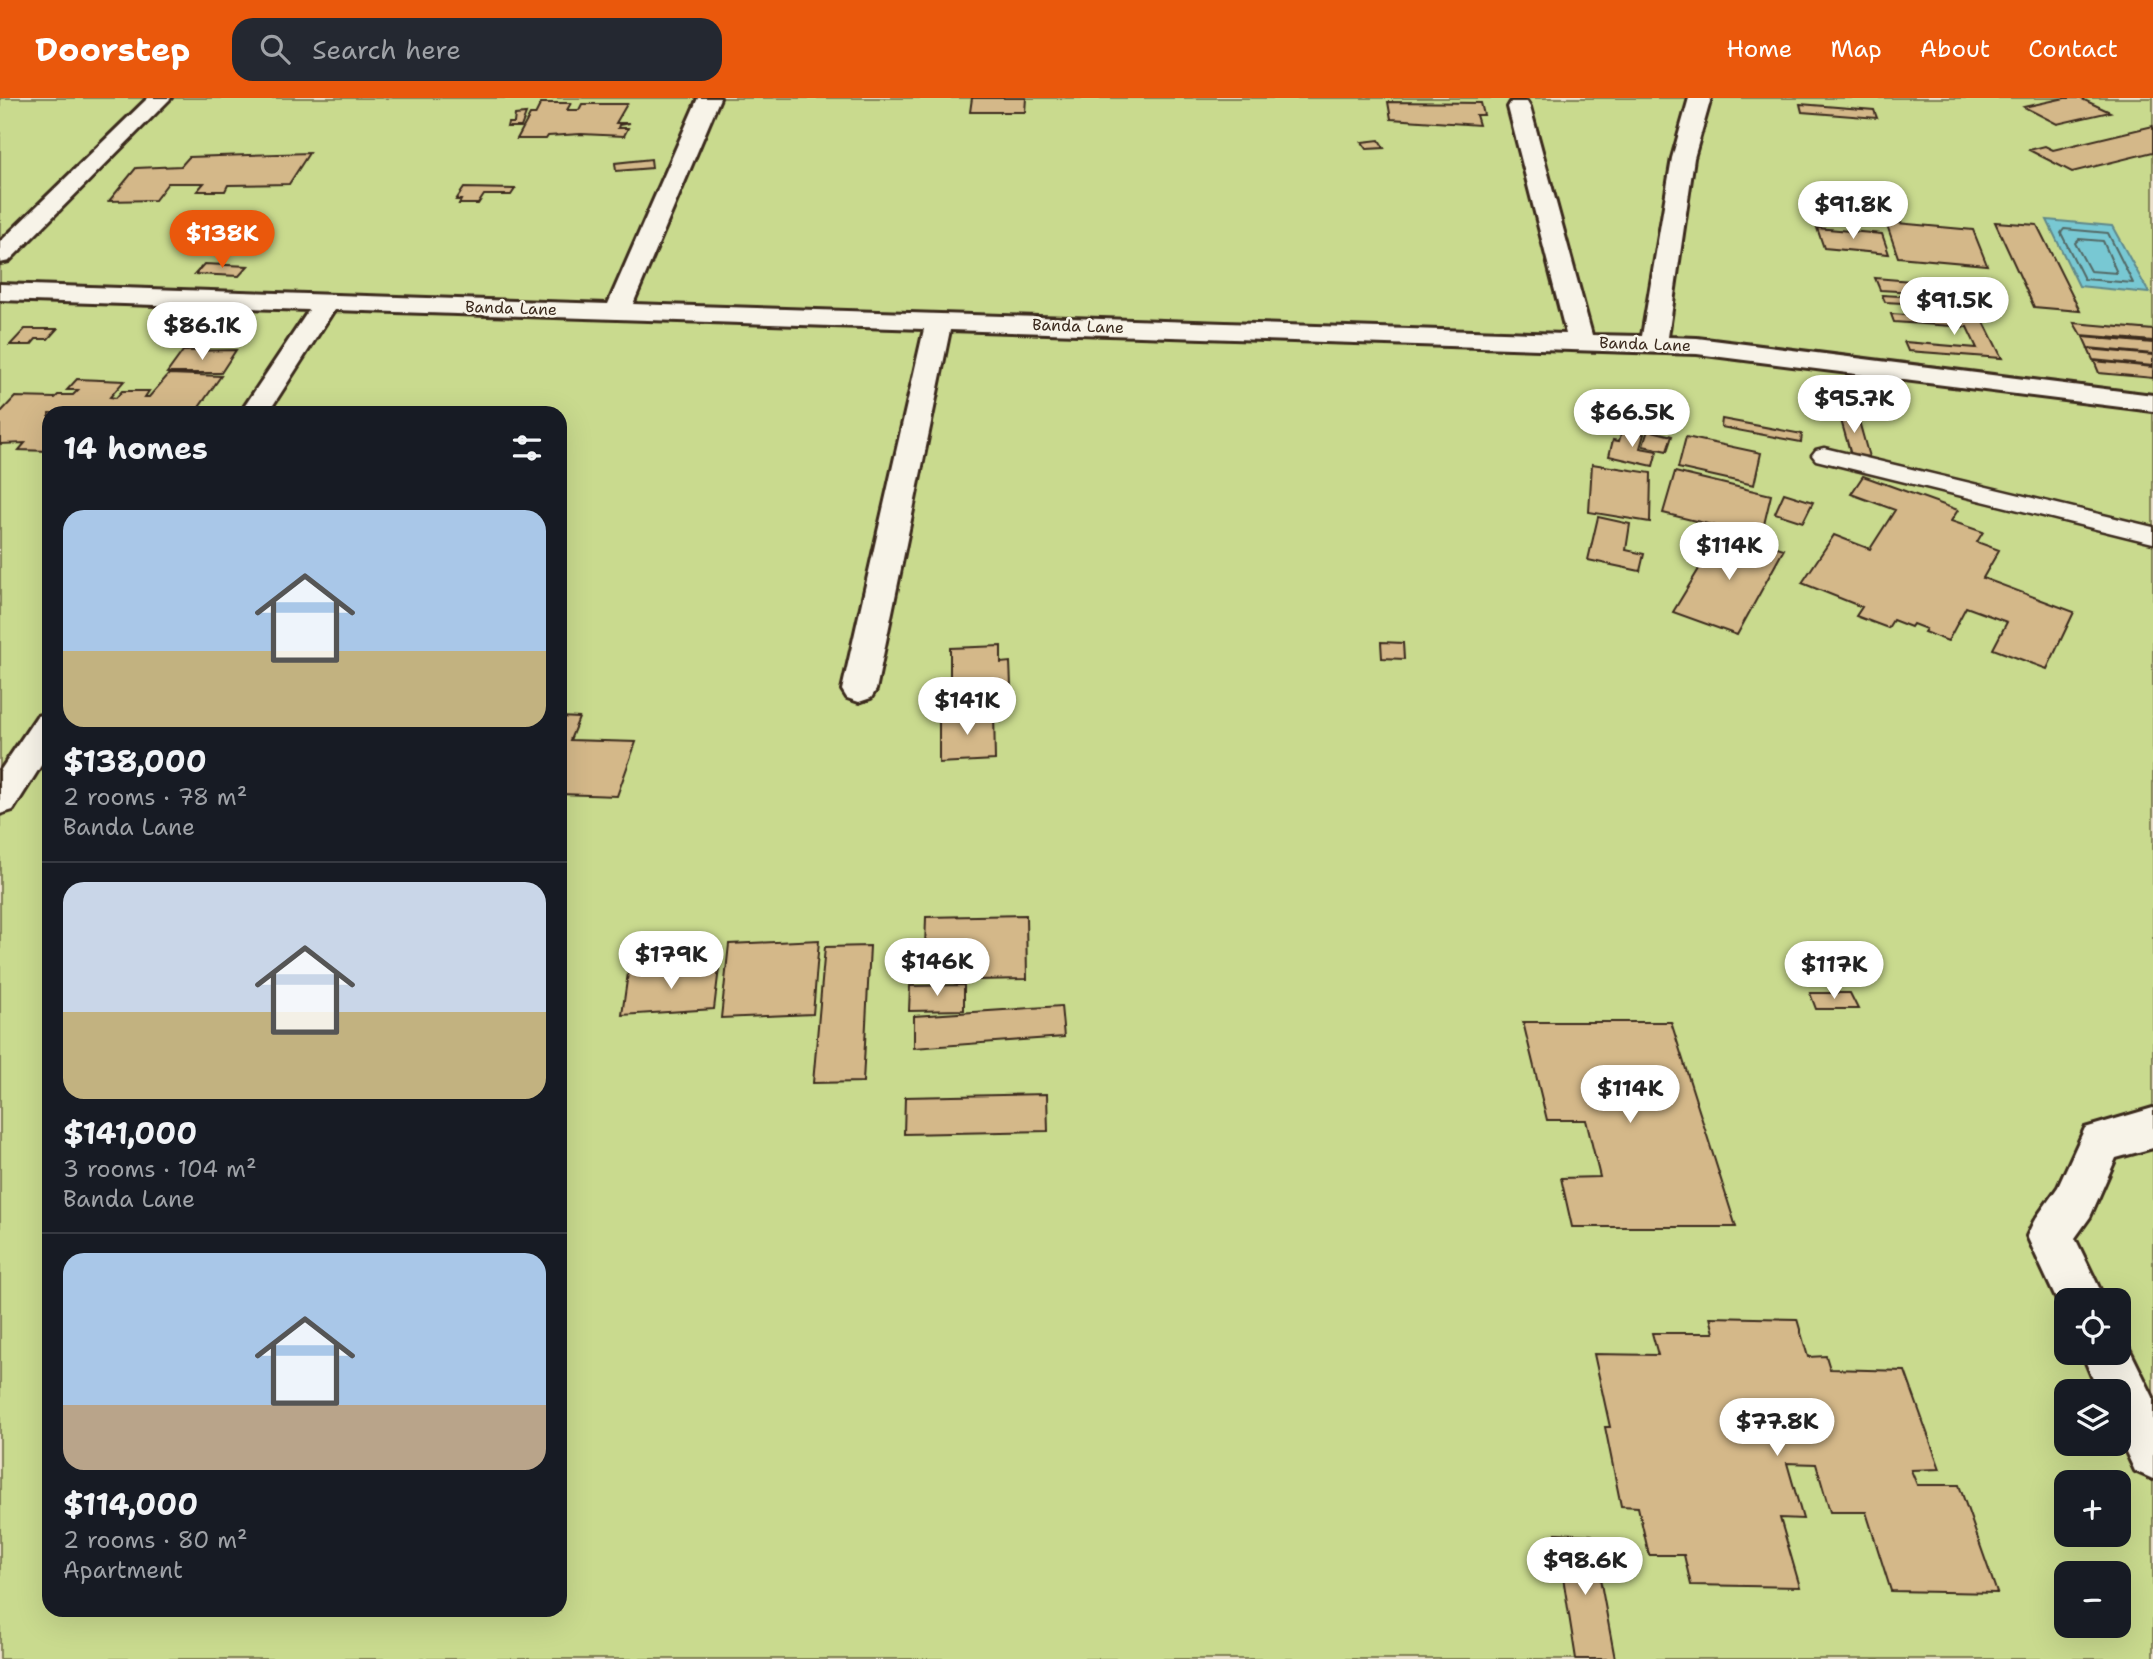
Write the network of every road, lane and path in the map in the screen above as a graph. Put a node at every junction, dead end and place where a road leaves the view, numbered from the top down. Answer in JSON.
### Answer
{"nodes":[{"id":1,"x":160,"y":98,"type":"edge"},
{"id":2,"x":709,"y":98,"type":"edge"},
{"id":3,"x":1699,"y":98,"type":"edge"},
{"id":4,"x":1519,"y":107,"type":"dead end"},
{"id":5,"x":0,"y":256,"type":"edge"},
{"id":6,"x":0,"y":292,"type":"edge"},
{"id":7,"x":327,"y":302,"type":"junction"},
{"id":8,"x":617,"y":312,"type":"junction"},
{"id":9,"x":939,"y":322,"type":"junction"},
{"id":10,"x":1581,"y":342,"type":"junction"},
{"id":11,"x":1654,"y":344,"type":"junction"},
{"id":12,"x":2153,"y":403,"type":"edge"},
{"id":13,"x":259,"y":406,"type":"edge"},
{"id":14,"x":1824,"y":455,"type":"dead end"},
{"id":15,"x":2153,"y":535,"type":"edge"},
{"id":16,"x":859,"y":690,"type":"dead end"},
{"id":17,"x":42,"y":736,"type":"edge"},
{"id":18,"x":0,"y":800,"type":"edge"},
{"id":19,"x":2153,"y":1128,"type":"edge"},
{"id":20,"x":2075,"y":1288,"type":"edge"},
{"id":21,"x":2111,"y":1365,"type":"edge"},
{"id":22,"x":2153,"y":1453,"type":"edge"}],
"edges":[{"from":1,"to":5,"type":"street"},
{"from":2,"to":8,"type":"street"},
{"from":3,"to":11,"type":"street"},
{"from":4,"to":10,"type":"street"},
{"from":6,"to":7,"type":"street","name":"Banda Lane"},
{"from":7,"to":8,"type":"street","name":"Banda Lane"},
{"from":7,"to":13,"type":"street"},
{"from":8,"to":9,"type":"street","name":"Banda Lane"},
{"from":9,"to":10,"type":"street","name":"Banda Lane"},
{"from":9,"to":16,"type":"street"},
{"from":10,"to":11,"type":"street","name":"Banda Lane"},
{"from":11,"to":12,"type":"street","name":"Banda Lane"},
{"from":14,"to":15,"type":"lane"},
{"from":17,"to":18,"type":"street"},
{"from":19,"to":20,"type":"street"},
{"from":21,"to":22,"type":"street"}]}
